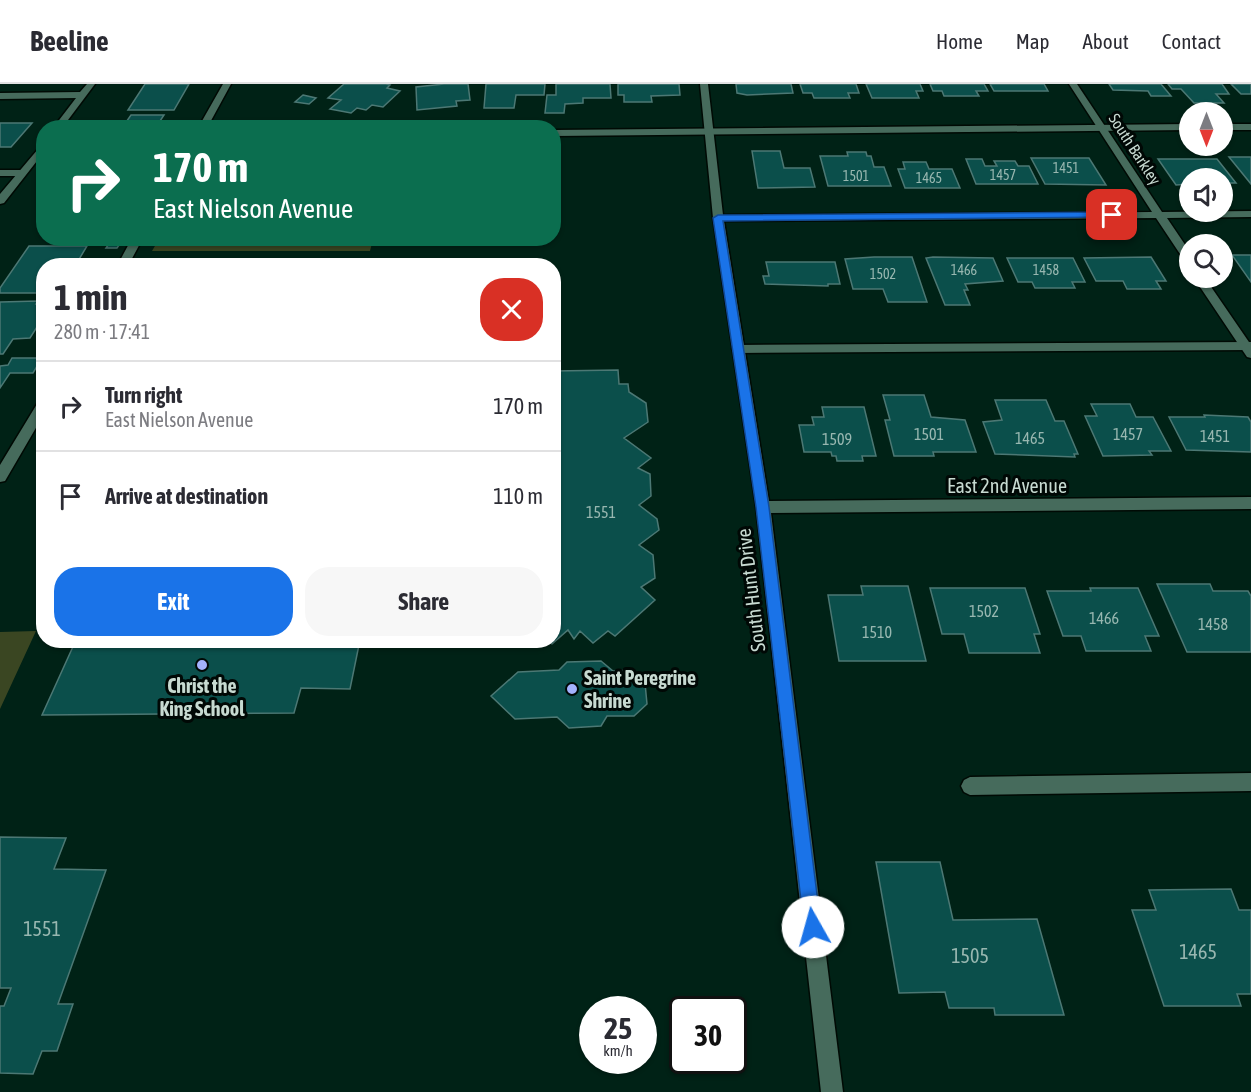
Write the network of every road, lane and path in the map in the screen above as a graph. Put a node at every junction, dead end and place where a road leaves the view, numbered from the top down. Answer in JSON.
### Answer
{"nodes":[{"id":1,"x":91,"y":84,"type":"edge"},
{"id":2,"x":227,"y":84,"type":"edge"},
{"id":3,"x":704,"y":84,"type":"edge"},
{"id":4,"x":1073,"y":84,"type":"edge"},
{"id":5,"x":82,"y":95,"type":"junction"},
{"id":6,"x":0,"y":96,"type":"edge"},
{"id":7,"x":63,"y":120,"type":"edge"},
{"id":8,"x":207,"y":120,"type":"edge"},
{"id":9,"x":1179,"y":127,"type":"edge"},
{"id":10,"x":1233,"y":127,"type":"edge"},
{"id":11,"x":1251,"y":127,"type":"edge"},
{"id":12,"x":1102,"y":128,"type":"junction"},
{"id":13,"x":709,"y":131,"type":"junction"},
{"id":14,"x":561,"y":133,"type":"edge"},
{"id":15,"x":36,"y":155,"type":"edge"},
{"id":16,"x":0,"y":173,"type":"edge"},
{"id":17,"x":22,"y":173,"type":"junction"},
{"id":18,"x":0,"y":201,"type":"edge"},
{"id":19,"x":1251,"y":214,"type":"edge"},
{"id":20,"x":1158,"y":215,"type":"junction"},
{"id":21,"x":718,"y":218,"type":"junction"},
{"id":22,"x":1179,"y":245,"type":"edge"},
{"id":23,"x":1207,"y":288,"type":"edge"},
{"id":24,"x":1249,"y":348,"type":"edge"},
{"id":25,"x":738,"y":349,"type":"junction"},
{"id":26,"x":36,"y":416,"type":"edge"},
{"id":27,"x":0,"y":477,"type":"edge"},
{"id":28,"x":1251,"y":503,"type":"edge"},
{"id":29,"x":763,"y":507,"type":"junction"},
{"id":30,"x":1251,"y":782,"type":"edge"},
{"id":31,"x":970,"y":786,"type":"dead end"},
{"id":32,"x":832,"y":1092,"type":"edge"}],
"edges":[{"from":1,"to":5,"type":"street"},
{"from":2,"to":8,"type":"street"},
{"from":3,"to":13,"type":"street","name":"South Hunt Drive"},
{"from":4,"to":12,"type":"street","name":"South Barkley"},
{"from":5,"to":6,"type":"street"},
{"from":5,"to":7,"type":"street"},
{"from":9,"to":12,"type":"street"},
{"from":10,"to":11,"type":"street"},
{"from":12,"to":13,"type":"street"},
{"from":12,"to":20,"type":"street","name":"South Barkley"},
{"from":13,"to":14,"type":"street"},
{"from":13,"to":21,"type":"street","name":"South Hunt Drive"},
{"from":15,"to":17,"type":"street"},
{"from":16,"to":17,"type":"street"},
{"from":17,"to":18,"type":"street"},
{"from":19,"to":20,"type":"street"},
{"from":20,"to":21,"type":"street"},
{"from":20,"to":22,"type":"street","name":"South Barkley"},
{"from":21,"to":25,"type":"street","name":"South Hunt Drive"},
{"from":23,"to":24,"type":"street"},
{"from":24,"to":25,"type":"street"},
{"from":25,"to":29,"type":"street","name":"South Hunt Drive"},
{"from":26,"to":27,"type":"street"},
{"from":28,"to":29,"type":"street","name":"East 2nd Avenue"},
{"from":29,"to":32,"type":"street","name":"South Hunt Drive"},
{"from":30,"to":31,"type":"street"}]}
